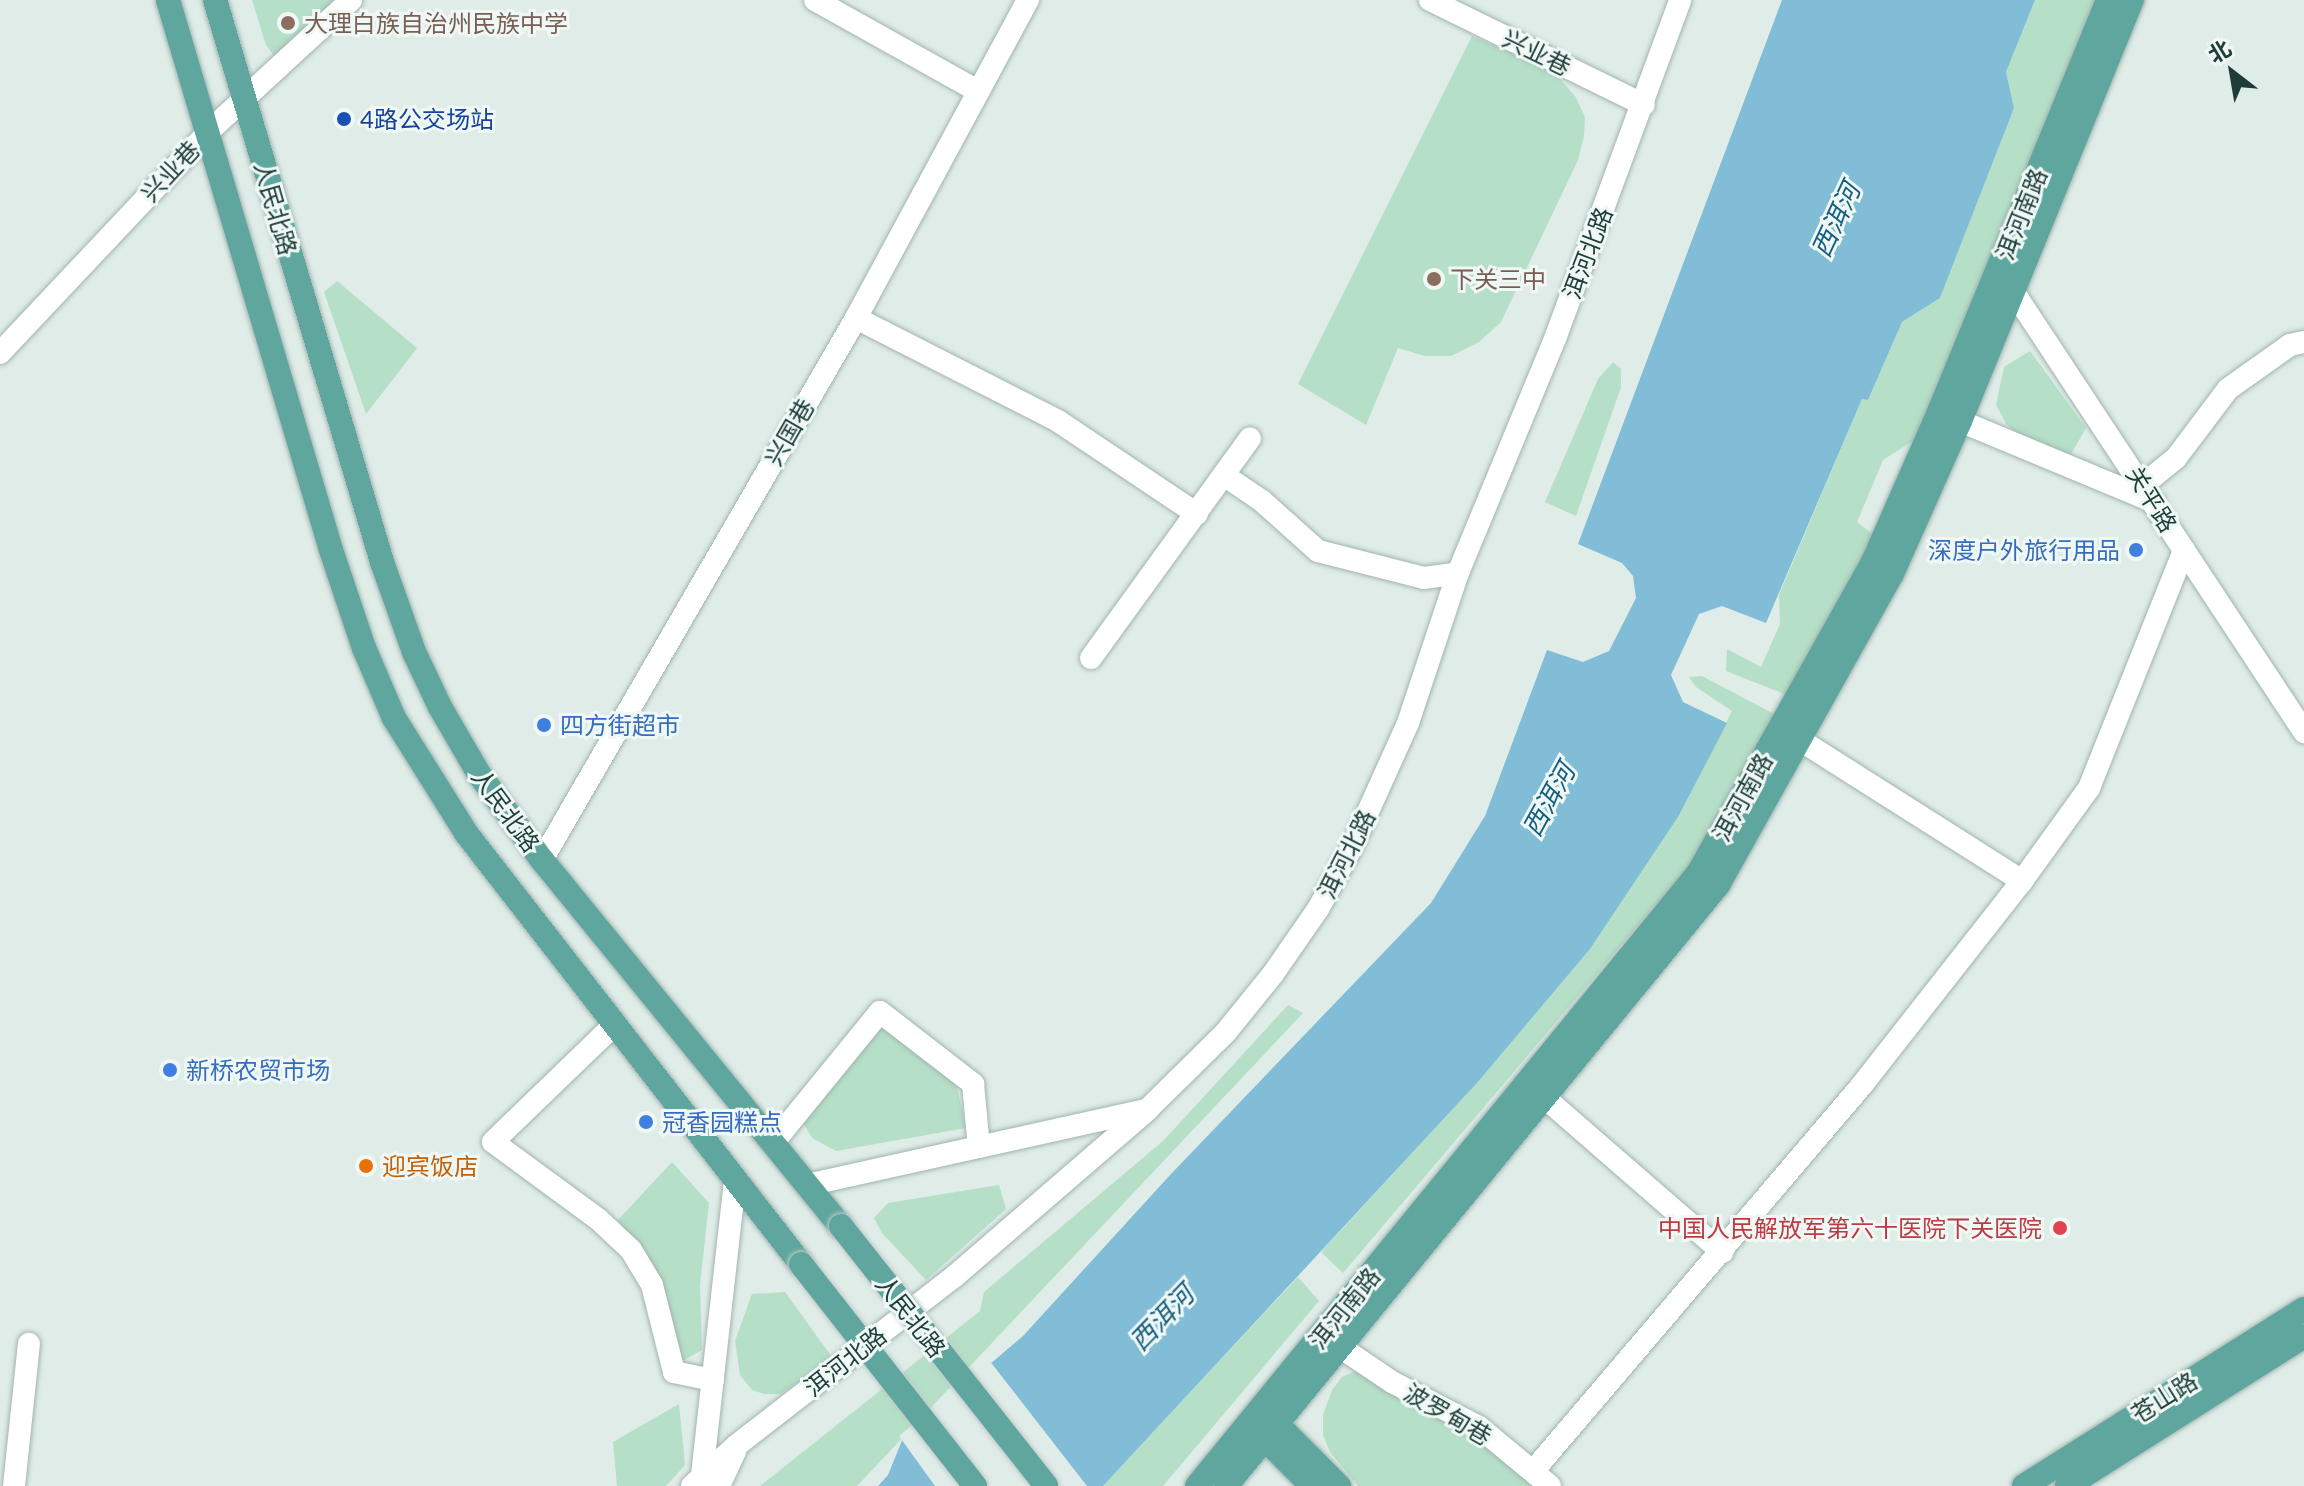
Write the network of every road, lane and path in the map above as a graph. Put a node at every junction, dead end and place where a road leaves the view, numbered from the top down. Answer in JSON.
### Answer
{"nodes":[{"id":1,"x":168,"y":0,"type":"edge"},
{"id":2,"x":215,"y":0,"type":"edge"},
{"id":3,"x":351,"y":0,"type":"edge"},
{"id":4,"x":815,"y":0,"type":"edge"},
{"id":5,"x":1028,"y":0,"type":"edge"},
{"id":6,"x":1430,"y":0,"type":"edge"},
{"id":7,"x":1680,"y":0,"type":"edge"},
{"id":8,"x":2108,"y":0,"type":"edge"},
{"id":9,"x":2132,"y":0,"type":"edge"},
{"id":10,"x":978,"y":91,"type":"junction"},
{"id":11,"x":244,"y":99,"type":"junction"},
{"id":12,"x":1644,"y":105,"type":"junction"},
{"id":13,"x":207,"y":133,"type":"junction"},
{"id":14,"x":1998,"y":268,"type":"junction"},
{"id":15,"x":2013,"y":291,"type":"junction"},
{"id":16,"x":856,"y":318,"type":"junction"},
{"id":17,"x":2304,"y":342,"type":"edge"},
{"id":18,"x":0,"y":353,"type":"edge"},
{"id":19,"x":1960,"y":421,"type":"junction"},
{"id":20,"x":1250,"y":438,"type":"dead end"},
{"id":21,"x":1225,"y":476,"type":"junction"},
{"id":22,"x":2149,"y":493,"type":"junction"},
{"id":23,"x":1197,"y":514,"type":"junction"},
{"id":24,"x":2184,"y":550,"type":"junction"},
{"id":25,"x":1458,"y":573,"type":"junction"},
{"id":26,"x":1091,"y":658,"type":"dead end"},
{"id":27,"x":2304,"y":732,"type":"edge"},
{"id":28,"x":1800,"y":740,"type":"junction"},
{"id":29,"x":542,"y":860,"type":"junction"},
{"id":30,"x":2022,"y":881,"type":"junction"},
{"id":31,"x":614,"y":1025,"type":"junction"},
{"id":32,"x":1545,"y":1098,"type":"junction"},
{"id":33,"x":1147,"y":1110,"type":"junction"},
{"id":34,"x":773,"y":1143,"type":"junction"},
{"id":35,"x":979,"y":1147,"type":"junction"},
{"id":36,"x":735,"y":1180,"type":"junction"},
{"id":37,"x":807,"y":1185,"type":"junction"},
{"id":38,"x":1722,"y":1252,"type":"junction"},
{"id":39,"x":2304,"y":1309,"type":"edge"},
{"id":40,"x":2304,"y":1336,"type":"edge"},
{"id":41,"x":29,"y":1344,"type":"dead end"},
{"id":42,"x":1340,"y":1347,"type":"junction"},
{"id":43,"x":713,"y":1380,"type":"junction"},
{"id":44,"x":1263,"y":1424,"type":"junction"},
{"id":45,"x":1542,"y":1478,"type":"edge"},
{"id":46,"x":704,"y":1482,"type":"edge"},
{"id":47,"x":14,"y":1486,"type":"edge"},
{"id":48,"x":975,"y":1486,"type":"edge"},
{"id":49,"x":1046,"y":1486,"type":"edge"},
{"id":50,"x":1197,"y":1486,"type":"edge"},
{"id":51,"x":1226,"y":1486,"type":"edge"},
{"id":52,"x":1312,"y":1486,"type":"edge"},
{"id":53,"x":1339,"y":1486,"type":"edge"},
{"id":54,"x":2024,"y":1486,"type":"edge"},
{"id":55,"x":2067,"y":1486,"type":"edge"}],
"edges":[{"from":1,"to":13,"type":"main road","name":"人民北路"},
{"from":2,"to":11,"type":"main road","name":"人民北路"},
{"from":3,"to":11,"type":"street","name":"兴业巷"},
{"from":4,"to":10,"type":"street"},
{"from":5,"to":10,"type":"street","name":"兴国巷"},
{"from":6,"to":12,"type":"street","name":"兴业巷"},
{"from":7,"to":12,"type":"street","name":"洱河北路"},
{"from":8,"to":14,"type":"main road","name":"洱河南路"},
{"from":9,"to":15,"type":"main road","name":"洱河南路"},
{"from":10,"to":16,"type":"street","name":"兴国巷"},
{"from":11,"to":13,"type":"street","name":"兴业巷"},
{"from":11,"to":29,"type":"main road","name":"人民北路"},
{"from":12,"to":25,"type":"street","name":"洱河北路"},
{"from":13,"to":18,"type":"street","name":"兴业巷"},
{"from":13,"to":31,"type":"main road","name":"人民北路"},
{"from":14,"to":15,"type":"street","name":"关平路"},
{"from":14,"to":44,"type":"main road","name":"洱河南路"},
{"from":15,"to":19,"type":"main road","name":"洱河南路"},
{"from":15,"to":22,"type":"street","name":"关平路"},
{"from":16,"to":23,"type":"street"},
{"from":16,"to":29,"type":"street","name":"兴国巷"},
{"from":17,"to":22,"type":"street"},
{"from":19,"to":22,"type":"street"},
{"from":19,"to":28,"type":"main road","name":"洱河南路"},
{"from":20,"to":21,"type":"street"},
{"from":21,"to":23,"type":"street"},
{"from":21,"to":25,"type":"street"},
{"from":22,"to":24,"type":"street","name":"关平路"},
{"from":23,"to":26,"type":"street"},
{"from":24,"to":27,"type":"street","name":"关平路"},
{"from":24,"to":30,"type":"street"},
{"from":25,"to":33,"type":"street","name":"洱河北路"},
{"from":28,"to":30,"type":"street"},
{"from":28,"to":32,"type":"main road","name":"洱河南路"},
{"from":29,"to":34,"type":"main road","name":"人民北路"},
{"from":30,"to":38,"type":"street"},
{"from":31,"to":36,"type":"main road","name":"人民北路"},
{"from":31,"to":43,"type":"street"},
{"from":32,"to":38,"type":"street"},
{"from":32,"to":42,"type":"main road","name":"洱河南路"},
{"from":33,"to":35,"type":"street"},
{"from":33,"to":46,"type":"street","name":"洱河北路"},
{"from":34,"to":35,"type":"street"},
{"from":34,"to":37,"type":"main road","name":"人民北路"},
{"from":35,"to":37,"type":"street"},
{"from":36,"to":43,"type":"street"},
{"from":36,"to":48,"type":"main road","name":"人民北路","bridge":true},
{"from":37,"to":49,"type":"main road","name":"人民北路","bridge":true},
{"from":38,"to":45,"type":"street"},
{"from":39,"to":54,"type":"main road","name":"苍山路"},
{"from":40,"to":55,"type":"main road","name":"苍山路"},
{"from":41,"to":47,"type":"street"},
{"from":42,"to":44,"type":"main road","name":"洱河南路"},
{"from":42,"to":45,"type":"street","name":"波罗甸巷"},
{"from":43,"to":46,"type":"street"},
{"from":44,"to":50,"type":"main road","name":"洱河南路"},
{"from":44,"to":51,"type":"main road","name":"洱河南路"},
{"from":44,"to":52,"type":"main road"},
{"from":44,"to":53,"type":"main road"}]}
